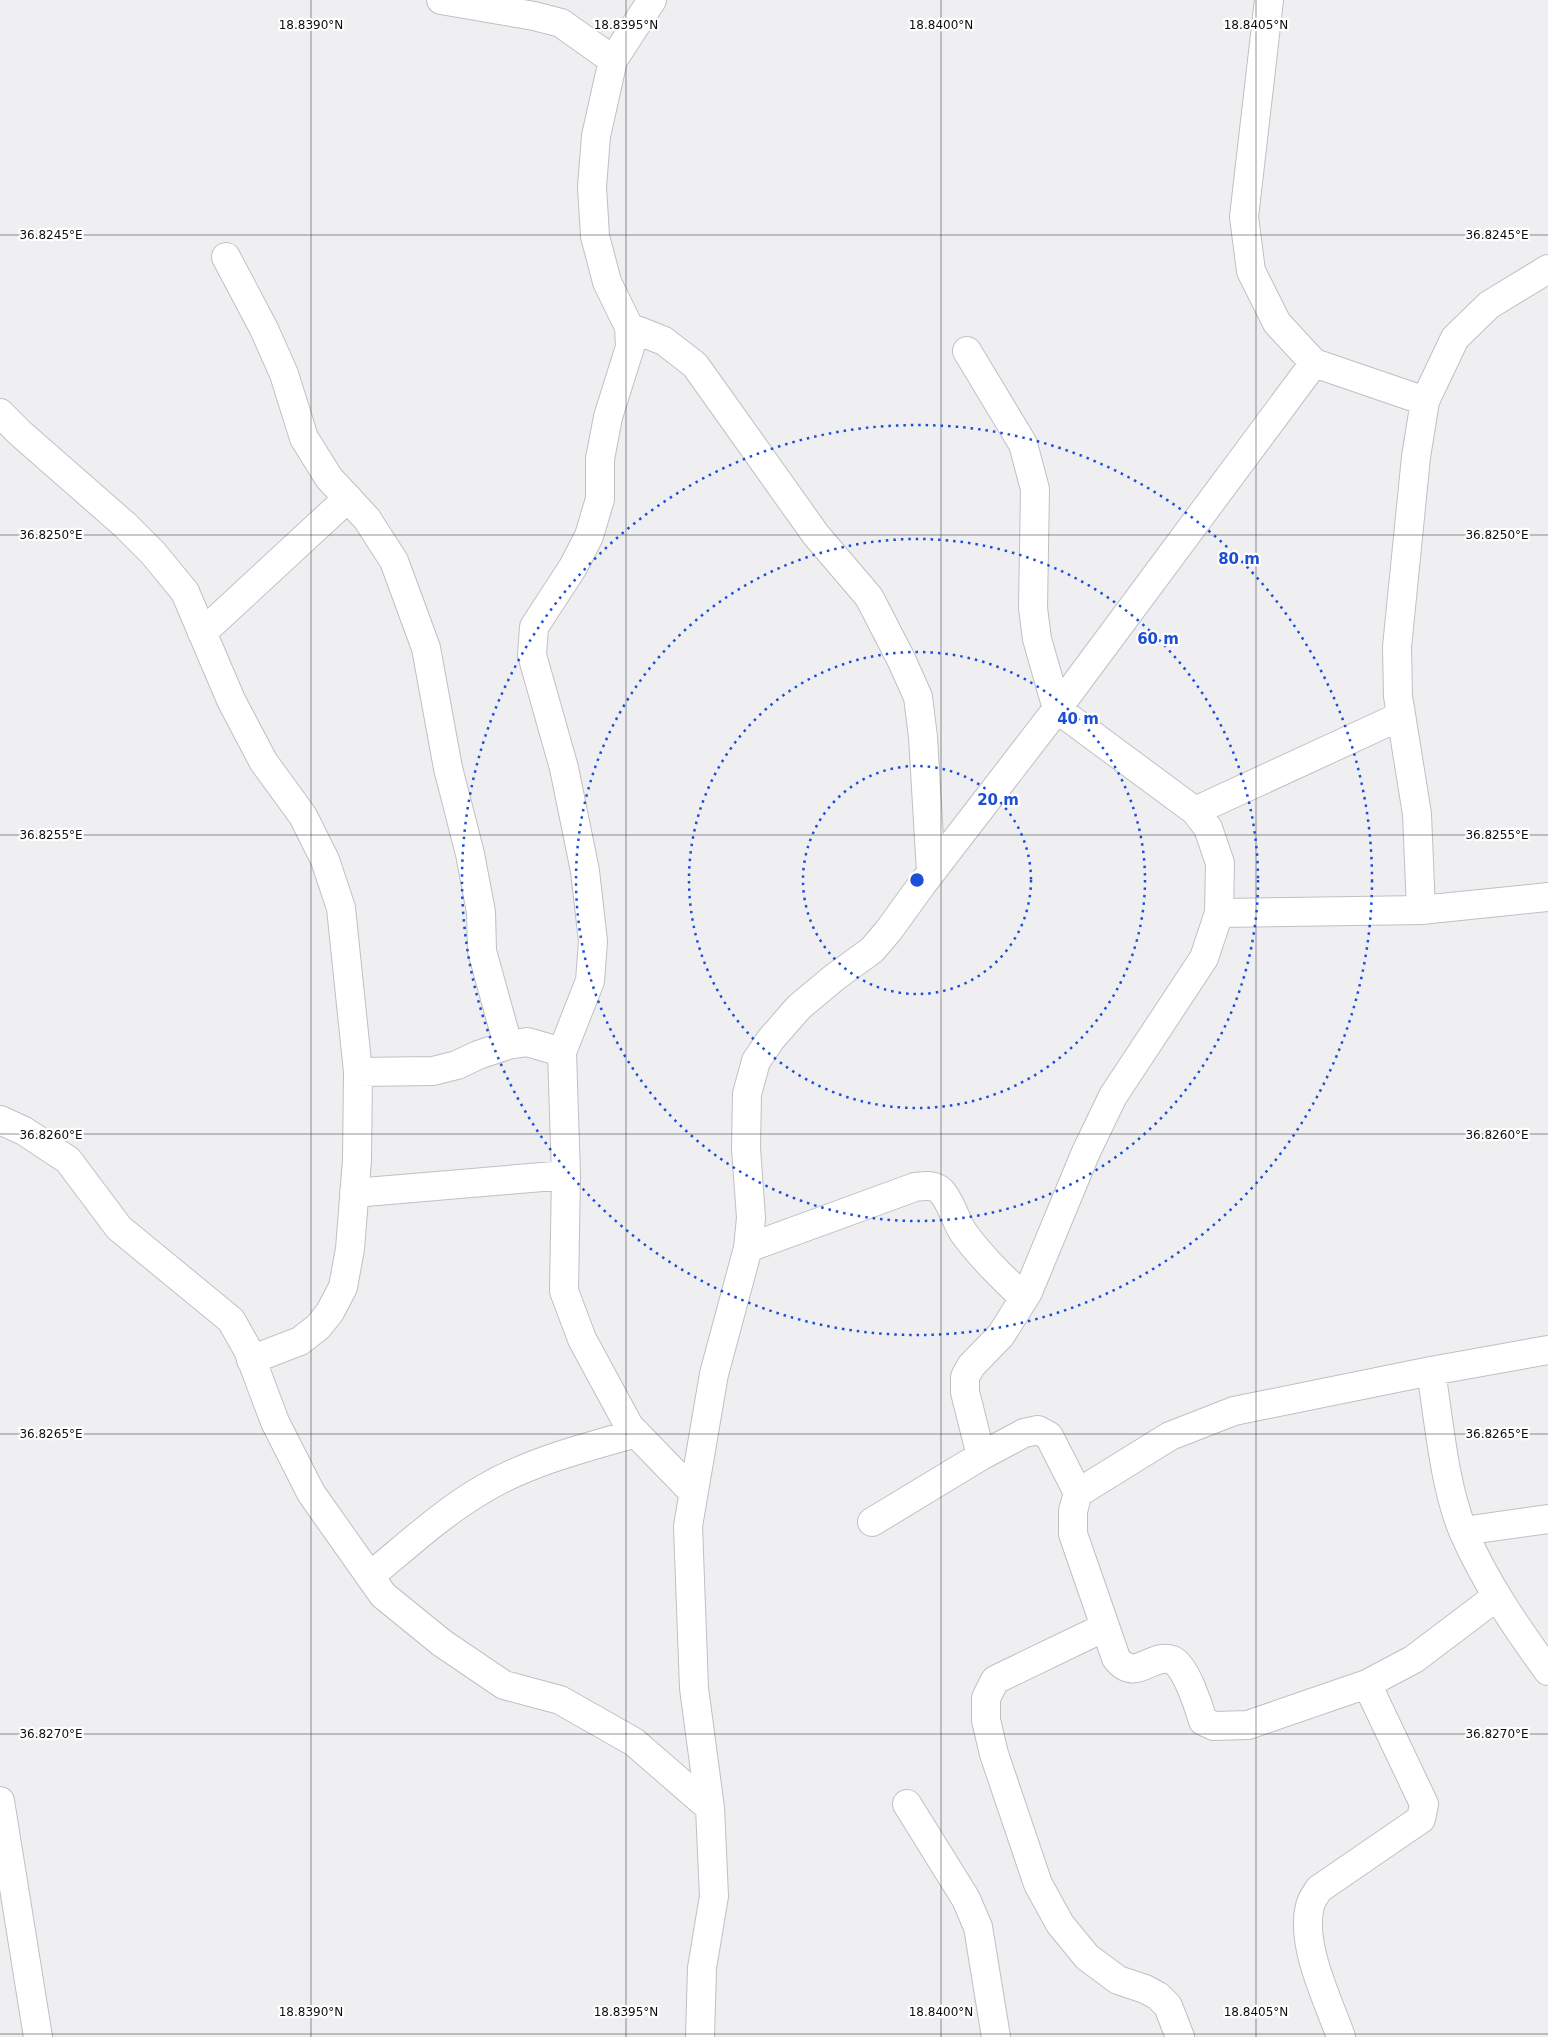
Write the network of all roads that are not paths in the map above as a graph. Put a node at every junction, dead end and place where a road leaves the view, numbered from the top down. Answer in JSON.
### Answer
{"nodes":[{"id":1,"x":441,"y":0,"type":"edge"},
{"id":2,"x":652,"y":0,"type":"edge"},
{"id":3,"x":1269,"y":0,"type":"edge"},
{"id":4,"x":614,"y":60,"type":"junction"},
{"id":5,"x":226,"y":257,"type":"dead end"},
{"id":6,"x":1548,"y":269,"type":"edge"},
{"id":7,"x":629,"y":327,"type":"junction"},
{"id":8,"x":967,"y":351,"type":"dead end"},
{"id":9,"x":1314,"y":363,"type":"junction"},
{"id":10,"x":1425,"y":401,"type":"junction"},
{"id":11,"x":0,"y":413,"type":"edge"},
{"id":12,"x":348,"y":498,"type":"junction"},
{"id":13,"x":202,"y":632,"type":"junction"},
{"id":14,"x":1057,"y":709,"type":"junction"},
{"id":15,"x":1401,"y":716,"type":"junction"},
{"id":16,"x":1195,"y":811,"type":"junction"},
{"id":17,"x":932,"y":872,"type":"junction"},
{"id":18,"x":1548,"y":897,"type":"edge"},
{"id":19,"x":1421,"y":910,"type":"junction"},
{"id":20,"x":1219,"y":913,"type":"junction"},
{"id":21,"x":508,"y":1045,"type":"junction"},
{"id":22,"x":562,"y":1052,"type":"junction"},
{"id":23,"x":358,"y":1072,"type":"junction"},
{"id":24,"x":0,"y":1120,"type":"edge"},
{"id":25,"x":566,"y":1174,"type":"junction"},
{"id":26,"x":354,"y":1193,"type":"junction"},
{"id":27,"x":748,"y":1248,"type":"junction"},
{"id":28,"x":1024,"y":1298,"type":"junction"},
{"id":29,"x":1548,"y":1350,"type":"edge"},
{"id":30,"x":251,"y":1360,"type":"junction"},
{"id":31,"x":1432,"y":1371,"type":"junction"},
{"id":32,"x":636,"y":1433,"type":"junction"},
{"id":33,"x":981,"y":1456,"type":"junction"},
{"id":34,"x":694,"y":1492,"type":"junction"},
{"id":35,"x":1078,"y":1494,"type":"junction"},
{"id":36,"x":1548,"y":1519,"type":"edge"},
{"id":37,"x":872,"y":1522,"type":"dead end"},
{"id":38,"x":1463,"y":1531,"type":"junction"},
{"id":39,"x":370,"y":1576,"type":"junction"},
{"id":40,"x":1496,"y":1597,"type":"junction"},
{"id":41,"x":1105,"y":1627,"type":"junction"},
{"id":42,"x":1548,"y":1671,"type":"edge"},
{"id":43,"x":1367,"y":1684,"type":"junction"},
{"id":44,"x":0,"y":1801,"type":"edge"},
{"id":45,"x":907,"y":1804,"type":"dead end"},
{"id":46,"x":710,"y":1808,"type":"junction"},
{"id":47,"x":38,"y":2037,"type":"edge"},
{"id":48,"x":700,"y":2037,"type":"edge"},
{"id":49,"x":996,"y":2037,"type":"edge"},
{"id":50,"x":1180,"y":2037,"type":"edge"},
{"id":51,"x":1341,"y":2037,"type":"edge"}],
"edges":[{"from":1,"to":4,"type":"street"},
{"from":2,"to":4,"type":"street"},
{"from":3,"to":9,"type":"street"},
{"from":4,"to":7,"type":"street"},
{"from":5,"to":12,"type":"street"},
{"from":6,"to":10,"type":"street"},
{"from":7,"to":17,"type":"street"},
{"from":7,"to":22,"type":"street"},
{"from":8,"to":14,"type":"street"},
{"from":9,"to":10,"type":"street"},
{"from":9,"to":14,"type":"street"},
{"from":10,"to":15,"type":"street"},
{"from":11,"to":13,"type":"street"},
{"from":12,"to":13,"type":"street"},
{"from":12,"to":21,"type":"street"},
{"from":13,"to":23,"type":"street"},
{"from":14,"to":16,"type":"street"},
{"from":14,"to":17,"type":"street"},
{"from":15,"to":16,"type":"street"},
{"from":15,"to":19,"type":"street"},
{"from":16,"to":20,"type":"street"},
{"from":17,"to":27,"type":"street"},
{"from":18,"to":19,"type":"street"},
{"from":19,"to":20,"type":"street"},
{"from":20,"to":28,"type":"street"},
{"from":21,"to":22,"type":"street"},
{"from":21,"to":23,"type":"street"},
{"from":22,"to":25,"type":"street"},
{"from":23,"to":26,"type":"street"},
{"from":24,"to":30,"type":"street"},
{"from":25,"to":26,"type":"street"},
{"from":25,"to":32,"type":"street"},
{"from":26,"to":30,"type":"street"},
{"from":27,"to":28,"type":"street"},
{"from":27,"to":34,"type":"street"},
{"from":28,"to":33,"type":"street"},
{"from":29,"to":31,"type":"street"},
{"from":30,"to":39,"type":"street"},
{"from":31,"to":35,"type":"street"},
{"from":31,"to":38,"type":"street"},
{"from":32,"to":34,"type":"street"},
{"from":32,"to":39,"type":"street"},
{"from":33,"to":35,"type":"street"},
{"from":33,"to":37,"type":"street"},
{"from":34,"to":46,"type":"street"},
{"from":35,"to":41,"type":"street"},
{"from":36,"to":38,"type":"street"},
{"from":38,"to":40,"type":"street"},
{"from":39,"to":46,"type":"street"},
{"from":40,"to":42,"type":"street"},
{"from":40,"to":43,"type":"street"},
{"from":41,"to":43,"type":"street"},
{"from":41,"to":50,"type":"street"},
{"from":43,"to":51,"type":"street"},
{"from":44,"to":47,"type":"street"},
{"from":45,"to":49,"type":"street"},
{"from":46,"to":48,"type":"street"}]}
